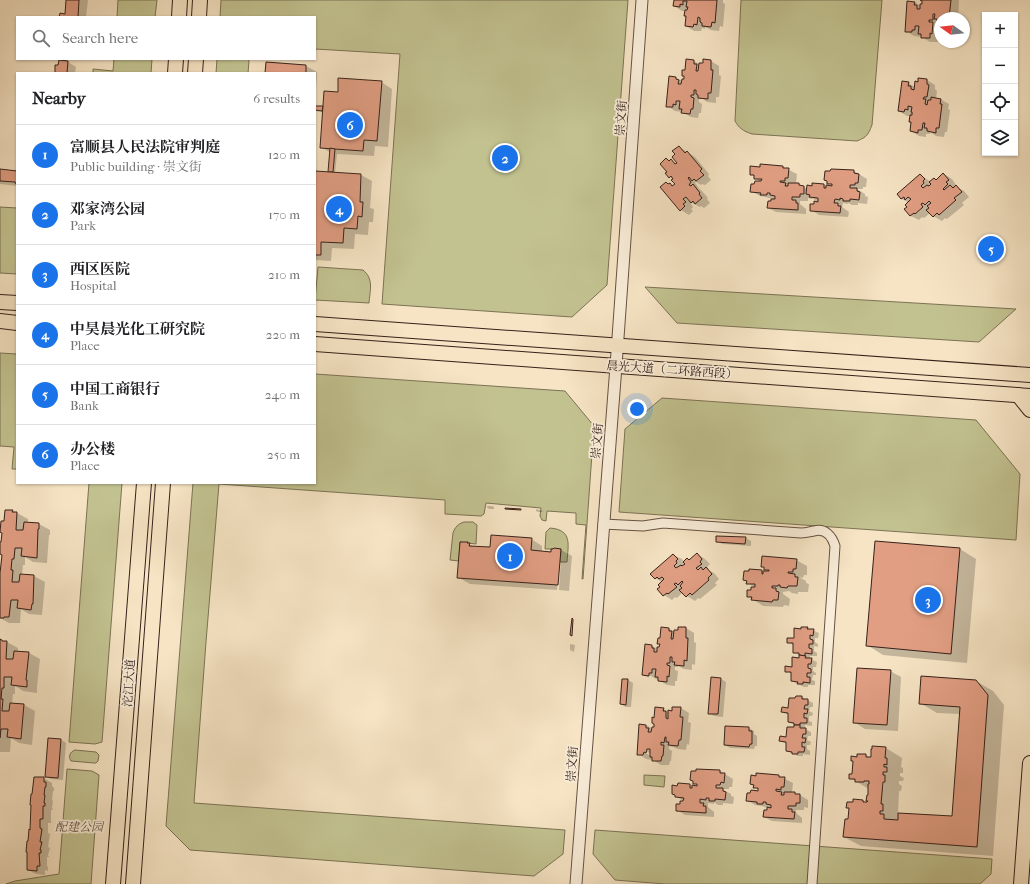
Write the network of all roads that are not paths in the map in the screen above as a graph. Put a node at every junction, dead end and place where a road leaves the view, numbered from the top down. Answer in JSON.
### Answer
{"nodes":[{"id":1,"x":180,"y":0,"type":"edge"},
{"id":2,"x":200,"y":0,"type":"edge"},
{"id":3,"x":642,"y":0,"type":"edge"},
{"id":4,"x":179,"y":16,"type":"edge"},
{"id":5,"x":199,"y":16,"type":"edge"},
{"id":6,"x":176,"y":60,"type":"edge"},
{"id":7,"x":196,"y":60,"type":"edge"},
{"id":8,"x":175,"y":72,"type":"edge"},
{"id":9,"x":195,"y":72,"type":"edge"},
{"id":10,"x":0,"y":302,"type":"edge"},
{"id":11,"x":16,"y":303,"type":"edge"},
{"id":12,"x":0,"y":321,"type":"edge"},
{"id":13,"x":16,"y":323,"type":"edge"},
{"id":14,"x":316,"y":324,"type":"edge"},
{"id":15,"x":316,"y":344,"type":"edge"},
{"id":16,"x":617,"y":346,"type":"junction"},
{"id":17,"x":616,"y":366,"type":"junction"},
{"id":18,"x":1027,"y":372,"type":"edge"},
{"id":19,"x":1024,"y":396,"type":"edge"},
{"id":20,"x":1030,"y":410,"type":"edge"},
{"id":21,"x":144,"y":484,"type":"edge"},
{"id":22,"x":163,"y":484,"type":"edge"},
{"id":23,"x":603,"y":524,"type":"junction"},
{"id":24,"x":1030,"y":763,"type":"edge"},
{"id":25,"x":114,"y":884,"type":"edge"},
{"id":26,"x":133,"y":884,"type":"edge"},
{"id":27,"x":576,"y":884,"type":"edge"},
{"id":28,"x":812,"y":884,"type":"edge"},
{"id":29,"x":1021,"y":884,"type":"edge"}],
"edges":[{"from":1,"to":4,"type":"main road"},
{"from":2,"to":5,"type":"main road"},
{"from":3,"to":16,"type":"street","name":"崇文街"},
{"from":6,"to":8,"type":"main road"},
{"from":7,"to":9,"type":"main road"},
{"from":10,"to":11,"type":"main road"},
{"from":12,"to":13,"type":"main road"},
{"from":14,"to":16,"type":"main road","name":"晨光大道（二环路西段）"},
{"from":15,"to":17,"type":"main road","name":"晨光大道（二环路西段）"},
{"from":16,"to":17,"type":"street","name":"崇文街"},
{"from":16,"to":18,"type":"main road","name":"晨光大道（二环路西段）"},
{"from":17,"to":19,"type":"main road","name":"晨光大道（二环路西段）"},
{"from":17,"to":23,"type":"street","name":"崇文街"},
{"from":19,"to":20,"type":"main road"},
{"from":21,"to":25,"type":"main road","name":"沱江大道"},
{"from":22,"to":26,"type":"main road","name":"沱江大道"},
{"from":23,"to":27,"type":"street","name":"崇文街"},
{"from":23,"to":28,"type":"street"},
{"from":24,"to":29,"type":"main road"}]}
